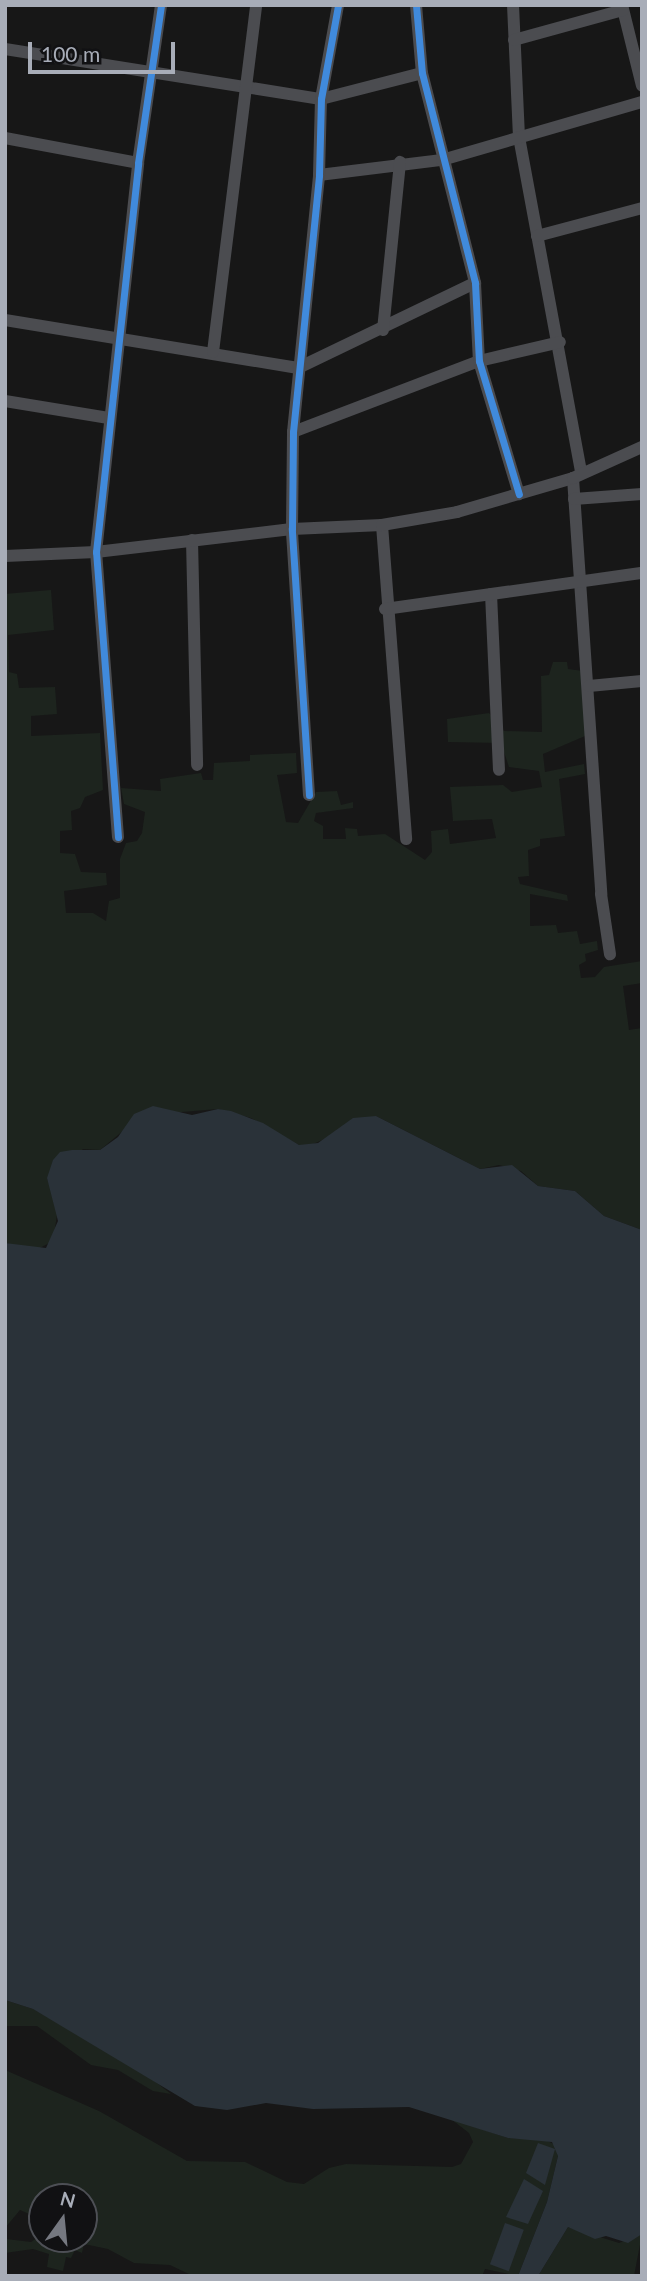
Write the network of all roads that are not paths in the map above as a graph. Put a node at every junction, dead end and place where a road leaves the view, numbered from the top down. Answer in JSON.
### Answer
{"nodes":[{"id":1,"x":161,"y":5,"type":"edge"},
{"id":2,"x":256,"y":5,"type":"edge"},
{"id":3,"x":338,"y":5,"type":"edge"},
{"id":4,"x":416,"y":5,"type":"edge"},
{"id":5,"x":513,"y":5,"type":"edge"},
{"id":6,"x":622,"y":8,"type":"edge"},
{"id":7,"x":514,"y":40,"type":"junction"},
{"id":8,"x":5,"y":49,"type":"edge"},
{"id":9,"x":422,"y":73,"type":"junction"},
{"id":10,"x":151,"y":74,"type":"junction"},
{"id":11,"x":642,"y":86,"type":"edge"},
{"id":12,"x":243,"y":88,"type":"junction"},
{"id":13,"x":321,"y":99,"type":"junction"},
{"id":14,"x":642,"y":102,"type":"edge"},
{"id":15,"x":519,"y":137,"type":"junction"},
{"id":16,"x":5,"y":138,"type":"edge"},
{"id":17,"x":442,"y":160,"type":"junction"},
{"id":18,"x":400,"y":162,"type":"junction"},
{"id":19,"x":138,"y":163,"type":"junction"},
{"id":20,"x":319,"y":176,"type":"junction"},
{"id":21,"x":642,"y":208,"type":"edge"},
{"id":22,"x":537,"y":236,"type":"junction"},
{"id":23,"x":475,"y":283,"type":"junction"},
{"id":24,"x":5,"y":320,"type":"edge"},
{"id":25,"x":383,"y":330,"type":"junction"},
{"id":26,"x":120,"y":338,"type":"junction"},
{"id":27,"x":559,"y":342,"type":"junction"},
{"id":28,"x":213,"y":352,"type":"junction"},
{"id":29,"x":479,"y":361,"type":"junction"},
{"id":30,"x":298,"y":368,"type":"junction"},
{"id":31,"x":5,"y":401,"type":"edge"},
{"id":32,"x":109,"y":418,"type":"junction"},
{"id":33,"x":293,"y":432,"type":"junction"},
{"id":34,"x":642,"y":447,"type":"edge"},
{"id":35,"x":577,"y":475,"type":"junction"},
{"id":36,"x":519,"y":494,"type":"junction"},
{"id":37,"x":642,"y":494,"type":"edge"},
{"id":38,"x":574,"y":499,"type":"junction"},
{"id":39,"x":382,"y":525,"type":"junction"},
{"id":40,"x":292,"y":529,"type":"junction"},
{"id":41,"x":192,"y":540,"type":"junction"},
{"id":42,"x":96,"y":552,"type":"junction"},
{"id":43,"x":5,"y":556,"type":"edge"},
{"id":44,"x":642,"y":573,"type":"edge"},
{"id":45,"x":581,"y":580,"type":"junction"},
{"id":46,"x":491,"y":594,"type":"junction"},
{"id":47,"x":385,"y":609,"type":"junction"},
{"id":48,"x":642,"y":681,"type":"edge"},
{"id":49,"x":589,"y":686,"type":"junction"},
{"id":50,"x":197,"y":765,"type":"dead end"},
{"id":51,"x":499,"y":770,"type":"dead end"},
{"id":52,"x":309,"y":795,"type":"dead end"},
{"id":53,"x":118,"y":837,"type":"dead end"},
{"id":54,"x":406,"y":839,"type":"dead end"},
{"id":55,"x":610,"y":954,"type":"dead end"}],
"edges":[{"from":1,"to":10,"type":"street"},
{"from":2,"to":12,"type":"street"},
{"from":3,"to":13,"type":"street"},
{"from":4,"to":9,"type":"street"},
{"from":5,"to":7,"type":"street"},
{"from":6,"to":7,"type":"street"},
{"from":6,"to":11,"type":"street"},
{"from":7,"to":15,"type":"street"},
{"from":8,"to":10,"type":"street"},
{"from":9,"to":13,"type":"street"},
{"from":9,"to":17,"type":"street"},
{"from":10,"to":12,"type":"street"},
{"from":10,"to":19,"type":"street"},
{"from":12,"to":13,"type":"street"},
{"from":12,"to":28,"type":"street"},
{"from":13,"to":20,"type":"street"},
{"from":14,"to":15,"type":"street"},
{"from":15,"to":17,"type":"street"},
{"from":15,"to":22,"type":"street"},
{"from":16,"to":19,"type":"street"},
{"from":17,"to":18,"type":"street"},
{"from":17,"to":23,"type":"street"},
{"from":18,"to":20,"type":"street"},
{"from":18,"to":25,"type":"street"},
{"from":19,"to":26,"type":"street"},
{"from":20,"to":30,"type":"street"},
{"from":21,"to":22,"type":"street"},
{"from":22,"to":27,"type":"street"},
{"from":23,"to":25,"type":"street"},
{"from":23,"to":29,"type":"street"},
{"from":24,"to":26,"type":"street"},
{"from":25,"to":30,"type":"street"},
{"from":26,"to":28,"type":"street"},
{"from":26,"to":32,"type":"street"},
{"from":27,"to":29,"type":"street"},
{"from":27,"to":35,"type":"street"},
{"from":28,"to":30,"type":"street"},
{"from":29,"to":33,"type":"street"},
{"from":29,"to":36,"type":"street"},
{"from":30,"to":33,"type":"street"},
{"from":31,"to":32,"type":"street"},
{"from":32,"to":42,"type":"street"},
{"from":33,"to":40,"type":"street"},
{"from":34,"to":35,"type":"street"},
{"from":35,"to":36,"type":"street"},
{"from":35,"to":38,"type":"street"},
{"from":36,"to":39,"type":"street"},
{"from":37,"to":38,"type":"street"},
{"from":38,"to":45,"type":"street"},
{"from":39,"to":40,"type":"street"},
{"from":39,"to":47,"type":"street"},
{"from":40,"to":41,"type":"street"},
{"from":40,"to":52,"type":"street"},
{"from":41,"to":42,"type":"street"},
{"from":41,"to":50,"type":"street"},
{"from":42,"to":43,"type":"street"},
{"from":42,"to":53,"type":"street"},
{"from":44,"to":45,"type":"street"},
{"from":45,"to":46,"type":"street"},
{"from":45,"to":49,"type":"street"},
{"from":46,"to":47,"type":"street"},
{"from":46,"to":51,"type":"street"},
{"from":47,"to":54,"type":"street"},
{"from":48,"to":49,"type":"street"},
{"from":49,"to":55,"type":"street"}]}
